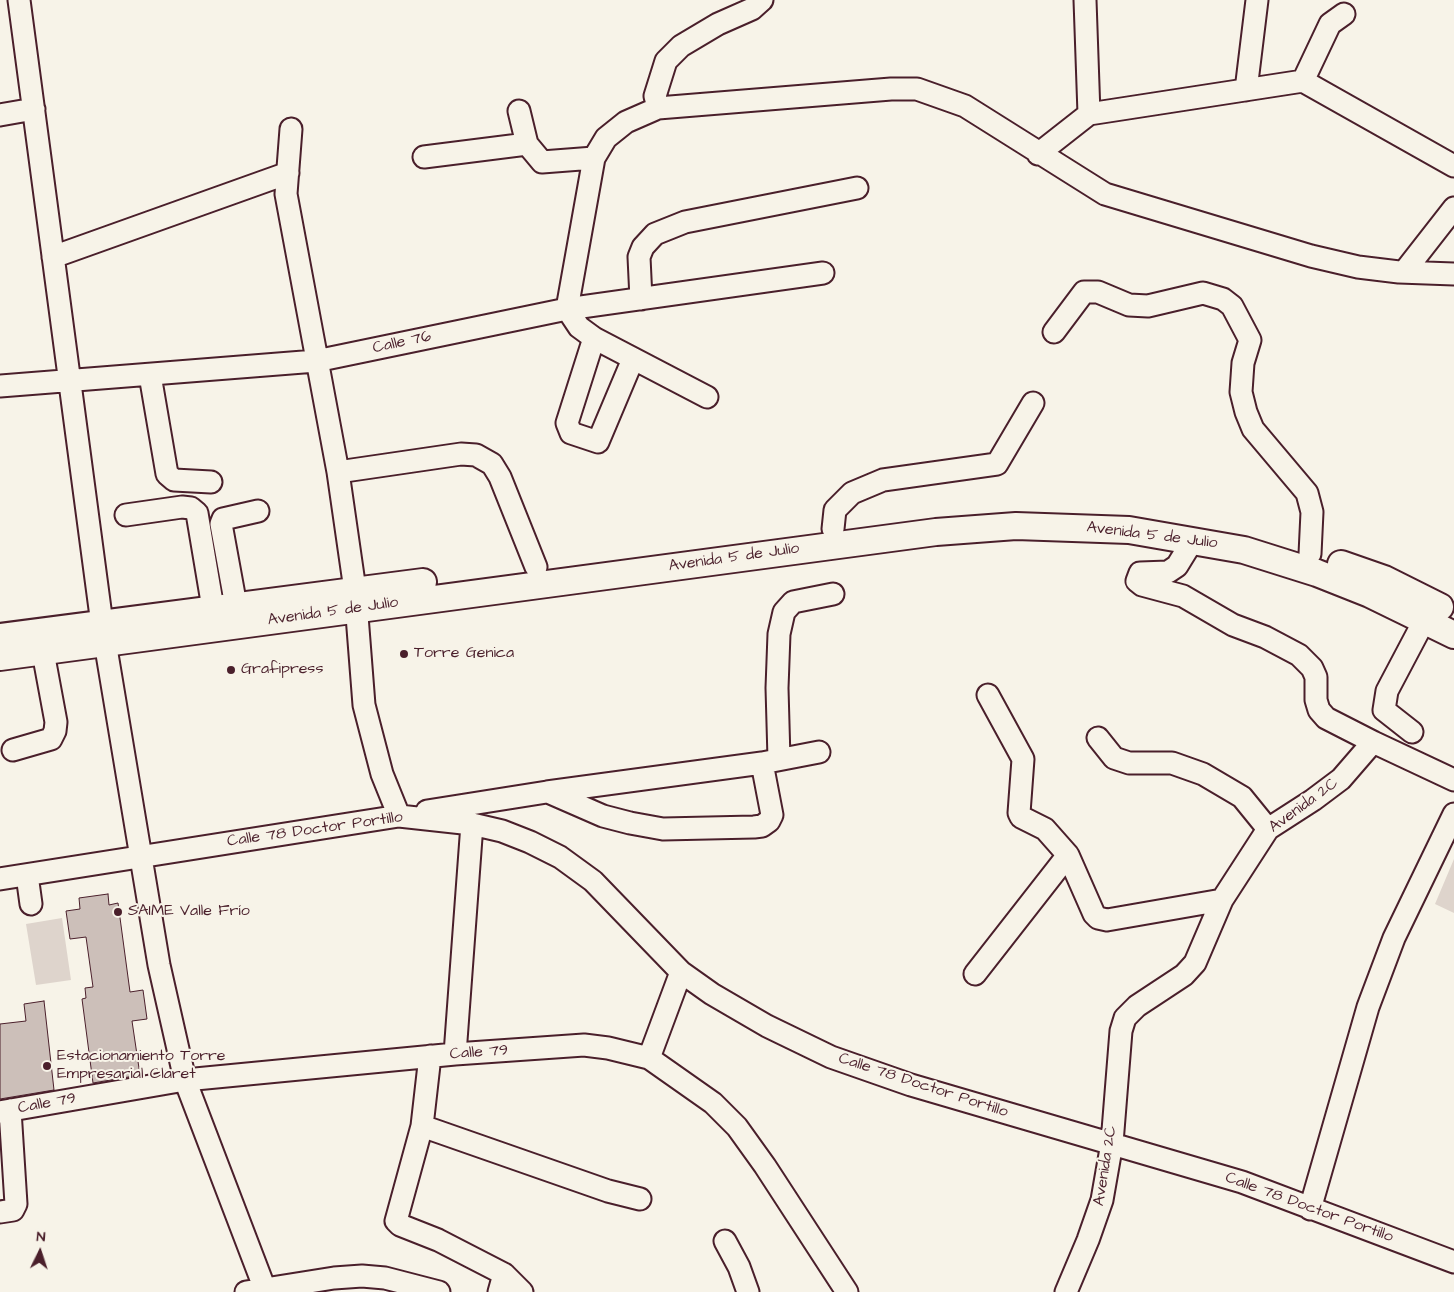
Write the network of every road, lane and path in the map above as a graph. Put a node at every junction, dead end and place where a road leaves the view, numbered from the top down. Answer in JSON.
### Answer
{"nodes":[{"id":1,"x":19,"y":0,"type":"edge"},
{"id":2,"x":762,"y":0,"type":"edge"},
{"id":3,"x":1084,"y":0,"type":"edge"},
{"id":4,"x":1257,"y":0,"type":"edge"},
{"id":5,"x":1344,"y":14,"type":"dead end"},
{"id":6,"x":1303,"y":81,"type":"junction"},
{"id":7,"x":1246,"y":90,"type":"junction"},
{"id":8,"x":34,"y":108,"type":"junction"},
{"id":9,"x":658,"y":108,"type":"junction"},
{"id":10,"x":519,"y":111,"type":"dead end"},
{"id":11,"x":0,"y":114,"type":"edge"},
{"id":12,"x":1089,"y":114,"type":"junction"},
{"id":13,"x":291,"y":129,"type":"dead end"},
{"id":14,"x":527,"y":144,"type":"junction"},
{"id":15,"x":1038,"y":154,"type":"junction"},
{"id":16,"x":424,"y":157,"type":"dead end"},
{"id":17,"x":594,"y":158,"type":"junction"},
{"id":18,"x":1454,"y":166,"type":"edge"},
{"id":19,"x":288,"y":173,"type":"junction"},
{"id":20,"x":857,"y":188,"type":"dead end"},
{"id":21,"x":1454,"y":208,"type":"edge"},
{"id":22,"x":53,"y":257,"type":"junction"},
{"id":23,"x":1404,"y":272,"type":"junction"},
{"id":24,"x":823,"y":273,"type":"dead end"},
{"id":25,"x":1454,"y":274,"type":"edge"},
{"id":26,"x":641,"y":299,"type":"junction"},
{"id":27,"x":567,"y":309,"type":"junction"},
{"id":28,"x":1054,"y":332,"type":"dead end"},
{"id":29,"x":594,"y":338,"type":"junction"},
{"id":30,"x":633,"y":359,"type":"junction"},
{"id":31,"x":316,"y":361,"type":"junction"},
{"id":32,"x":150,"y":375,"type":"junction"},
{"id":33,"x":69,"y":382,"type":"junction"},
{"id":34,"x":0,"y":386,"type":"edge"},
{"id":35,"x":707,"y":397,"type":"dead end"},
{"id":36,"x":1033,"y":403,"type":"dead end"},
{"id":37,"x":338,"y":472,"type":"junction"},
{"id":38,"x":211,"y":482,"type":"dead end"},
{"id":39,"x":258,"y":511,"type":"dead end"},
{"id":40,"x":126,"y":515,"type":"dead end"},
{"id":41,"x":833,"y":529,"type":"junction"},
{"id":42,"x":1193,"y":540,"type":"junction"},
{"id":43,"x":1310,"y":554,"type":"junction"},
{"id":44,"x":536,"y":567,"type":"junction"},
{"id":45,"x":833,"y":594,"type":"dead end"},
{"id":46,"x":355,"y":600,"type":"junction"},
{"id":47,"x":225,"y":607,"type":"junction"},
{"id":48,"x":1454,"y":614,"type":"edge"},
{"id":49,"x":1425,"y":619,"type":"junction"},
{"id":50,"x":104,"y":634,"type":"junction"},
{"id":51,"x":1454,"y":635,"type":"edge"},
{"id":52,"x":0,"y":637,"type":"edge"},
{"id":53,"x":43,"y":652,"type":"junction"},
{"id":54,"x":0,"y":657,"type":"edge"},
{"id":55,"x":988,"y":695,"type":"dead end"},
{"id":56,"x":1412,"y":732,"type":"dead end"},
{"id":57,"x":1098,"y":738,"type":"dead end"},
{"id":58,"x":1373,"y":742,"type":"junction"},
{"id":59,"x":13,"y":750,"type":"dead end"},
{"id":60,"x":819,"y":752,"type":"dead end"},
{"id":61,"x":771,"y":761,"type":"junction"},
{"id":62,"x":1454,"y":780,"type":"edge"},
{"id":63,"x":548,"y":792,"type":"junction"},
{"id":64,"x":1454,"y":814,"type":"edge"},
{"id":65,"x":399,"y":816,"type":"junction"},
{"id":66,"x":472,"y":824,"type":"junction"},
{"id":67,"x":1268,"y":829,"type":"junction"},
{"id":68,"x":1068,"y":855,"type":"junction"},
{"id":69,"x":141,"y":856,"type":"junction"},
{"id":70,"x":27,"y":875,"type":"junction"},
{"id":71,"x":0,"y":879,"type":"edge"},
{"id":72,"x":1222,"y":900,"type":"junction"},
{"id":73,"x":31,"y":904,"type":"dead end"},
{"id":74,"x":681,"y":972,"type":"junction"},
{"id":75,"x":975,"y":974,"type":"dead end"},
{"id":76,"x":455,"y":1054,"type":"junction"},
{"id":77,"x":430,"y":1056,"type":"junction"},
{"id":78,"x":649,"y":1058,"type":"junction"},
{"id":79,"x":185,"y":1080,"type":"junction"},
{"id":80,"x":5,"y":1111,"type":"edge"},
{"id":81,"x":422,"y":1126,"type":"junction"},
{"id":82,"x":1112,"y":1143,"type":"junction"},
{"id":83,"x":640,"y":1199,"type":"dead end"},
{"id":84,"x":1310,"y":1209,"type":"junction"},
{"id":85,"x":0,"y":1212,"type":"edge"},
{"id":86,"x":725,"y":1241,"type":"dead end"},
{"id":87,"x":1454,"y":1262,"type":"edge"},
{"id":88,"x":502,"y":1283,"type":"edge"},
{"id":89,"x":260,"y":1291,"type":"edge"},
{"id":90,"x":439,"y":1292,"type":"edge"},
{"id":91,"x":522,"y":1292,"type":"edge"},
{"id":92,"x":748,"y":1292,"type":"edge"},
{"id":93,"x":847,"y":1292,"type":"edge"},
{"id":94,"x":1066,"y":1292,"type":"edge"}],
"edges":[{"from":1,"to":8,"type":"street"},
{"from":2,"to":9,"type":"street"},
{"from":3,"to":12,"type":"street"},
{"from":4,"to":7,"type":"street"},
{"from":5,"to":6,"type":"street"},
{"from":6,"to":7,"type":"street"},
{"from":6,"to":18,"type":"street"},
{"from":7,"to":12,"type":"street"},
{"from":8,"to":11,"type":"street"},
{"from":8,"to":22,"type":"street"},
{"from":9,"to":15,"type":"street"},
{"from":9,"to":17,"type":"street"},
{"from":10,"to":14,"type":"street"},
{"from":12,"to":15,"type":"street"},
{"from":13,"to":19,"type":"street"},
{"from":14,"to":16,"type":"street"},
{"from":14,"to":17,"type":"street"},
{"from":15,"to":23,"type":"street"},
{"from":17,"to":27,"type":"street"},
{"from":19,"to":22,"type":"street"},
{"from":19,"to":31,"type":"street"},
{"from":20,"to":26,"type":"street"},
{"from":21,"to":23,"type":"street"},
{"from":22,"to":33,"type":"street"},
{"from":23,"to":25,"type":"street"},
{"from":24,"to":26,"type":"street","name":"Calle 76"},
{"from":26,"to":27,"type":"street","name":"Calle 76"},
{"from":27,"to":29,"type":"street"},
{"from":27,"to":31,"type":"street","name":"Calle 76"},
{"from":28,"to":43,"type":"street"},
{"from":29,"to":30,"type":"street"},
{"from":29,"to":30,"type":"street"},
{"from":30,"to":35,"type":"street"},
{"from":31,"to":32,"type":"street","name":"Calle 76"},
{"from":31,"to":37,"type":"street"},
{"from":32,"to":33,"type":"street","name":"Calle 76"},
{"from":32,"to":38,"type":"street"},
{"from":33,"to":34,"type":"street","name":"Calle 76"},
{"from":33,"to":50,"type":"street"},
{"from":36,"to":41,"type":"street"},
{"from":37,"to":44,"type":"street"},
{"from":37,"to":46,"type":"street"},
{"from":39,"to":47,"type":"street"},
{"from":40,"to":47,"type":"street"},
{"from":41,"to":43,"type":"main road","name":"Avenida 5 de Julio"},
{"from":41,"to":44,"type":"main road","name":"Avenida 5 de Julio"},
{"from":42,"to":46,"type":"main road","name":"Avenida 5 de Julio"},
{"from":42,"to":49,"type":"main road","name":"Avenida 5 de Julio"},
{"from":42,"to":58,"type":"street"},
{"from":43,"to":48,"type":"main road","name":"Avenida 5 de Julio"},
{"from":44,"to":46,"type":"main road","name":"Avenida 5 de Julio"},
{"from":45,"to":61,"type":"street"},
{"from":46,"to":47,"type":"main road","name":"Avenida 5 de Julio"},
{"from":46,"to":50,"type":"main road","name":"Avenida 5 de Julio"},
{"from":46,"to":65,"type":"street"},
{"from":47,"to":50,"type":"main road","name":"Avenida 5 de Julio"},
{"from":49,"to":51,"type":"main road","name":"Avenida 5 de Julio"},
{"from":49,"to":56,"type":"street"},
{"from":50,"to":52,"type":"main road","name":"Avenida 5 de Julio"},
{"from":50,"to":53,"type":"main road","name":"Avenida 5 de Julio"},
{"from":50,"to":69,"type":"street"},
{"from":53,"to":54,"type":"main road","name":"Avenida 5 de Julio"},
{"from":53,"to":59,"type":"street"},
{"from":55,"to":68,"type":"street"},
{"from":57,"to":67,"type":"street"},
{"from":58,"to":62,"type":"street"},
{"from":58,"to":67,"type":"street","name":"Avenida 2C"},
{"from":60,"to":61,"type":"street"},
{"from":61,"to":63,"type":"street"},
{"from":61,"to":63,"type":"street"},
{"from":63,"to":65,"type":"street"},
{"from":64,"to":84,"type":"street"},
{"from":65,"to":66,"type":"street","name":"Calle 78 Doctor Portillo"},
{"from":65,"to":69,"type":"street","name":"Calle 78 Doctor Portillo"},
{"from":66,"to":74,"type":"street","name":"Calle 78 Doctor Portillo"},
{"from":66,"to":76,"type":"street"},
{"from":67,"to":72,"type":"street","name":"Avenida 2C"},
{"from":68,"to":72,"type":"street"},
{"from":68,"to":75,"type":"street"},
{"from":69,"to":70,"type":"street","name":"Calle 78 Doctor Portillo"},
{"from":69,"to":79,"type":"street"},
{"from":70,"to":71,"type":"street","name":"Calle 78 Doctor Portillo"},
{"from":70,"to":73,"type":"street"},
{"from":72,"to":82,"type":"street","name":"Avenida 2C"},
{"from":74,"to":78,"type":"street"},
{"from":74,"to":82,"type":"street","name":"Calle 78 Doctor Portillo"},
{"from":76,"to":77,"type":"street","name":"Calle 79"},
{"from":76,"to":78,"type":"street","name":"Calle 79"},
{"from":77,"to":79,"type":"street","name":"Calle 79"},
{"from":77,"to":81,"type":"street"},
{"from":78,"to":93,"type":"street","name":"Calle 79"},
{"from":79,"to":80,"type":"street","name":"Calle 79"},
{"from":79,"to":89,"type":"street"},
{"from":80,"to":85,"type":"street"},
{"from":81,"to":83,"type":"street"},
{"from":81,"to":88,"type":"street"},
{"from":82,"to":84,"type":"street","name":"Calle 78 Doctor Portillo"},
{"from":82,"to":94,"type":"street","name":"Avenida 2C"},
{"from":84,"to":87,"type":"street","name":"Calle 78 Doctor Portillo"},
{"from":86,"to":92,"type":"street"},
{"from":88,"to":91,"type":"street"},
{"from":89,"to":90,"type":"street"}]}
